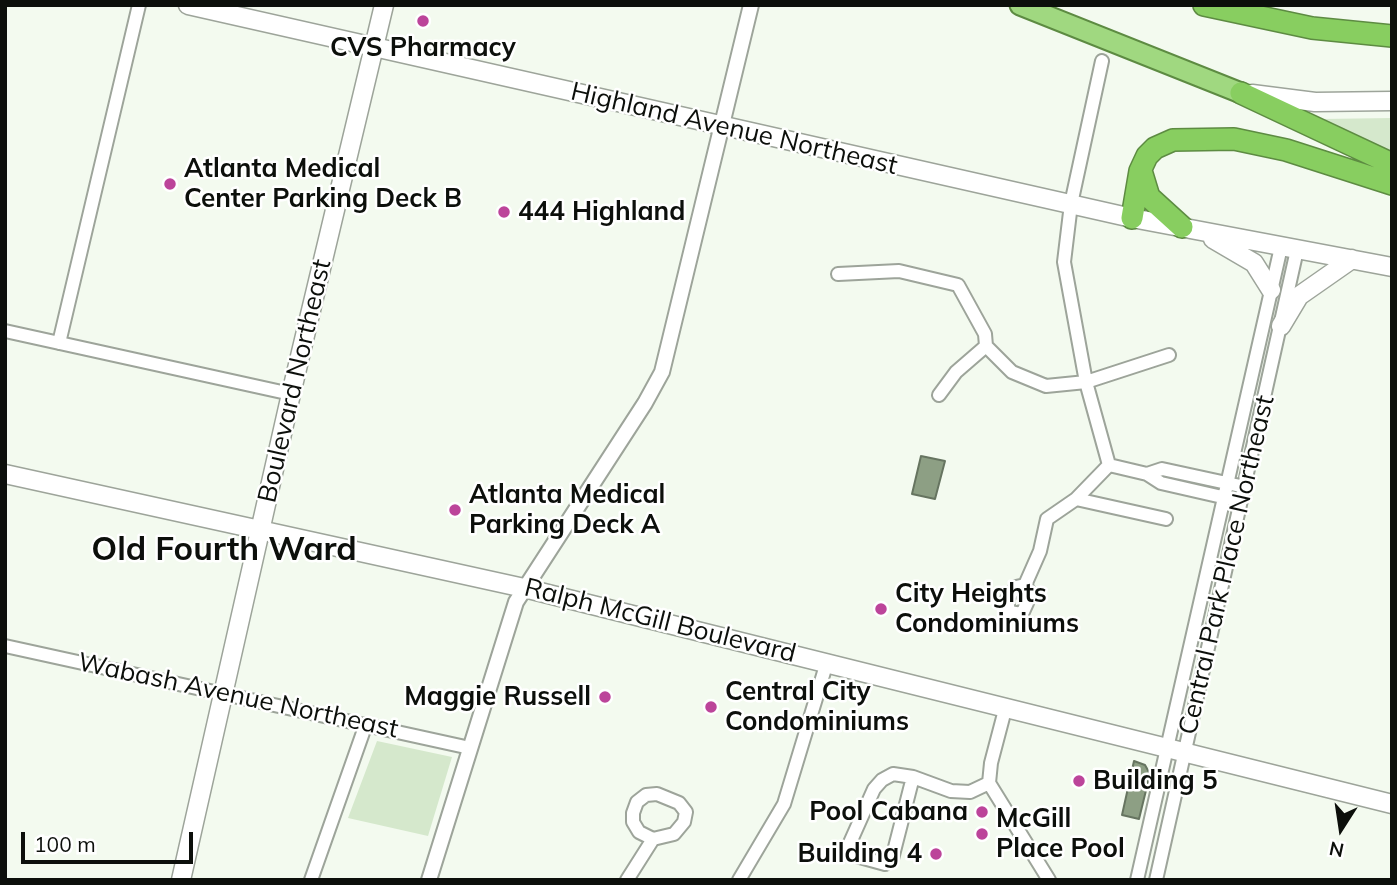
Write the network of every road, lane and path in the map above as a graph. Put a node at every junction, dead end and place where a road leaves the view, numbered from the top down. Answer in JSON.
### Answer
{"nodes":[{"id":1,"x":139,"y":5,"type":"edge"},
{"id":2,"x":188,"y":5,"type":"edge"},
{"id":3,"x":384,"y":5,"type":"edge"},
{"id":4,"x":751,"y":5,"type":"edge"},
{"id":5,"x":1020,"y":5,"type":"edge"},
{"id":6,"x":1204,"y":5,"type":"edge"},
{"id":7,"x":1385,"y":36,"type":"edge"},
{"id":8,"x":374,"y":47,"type":"junction"},
{"id":9,"x":1101,"y":61,"type":"dead end"},
{"id":10,"x":1241,"y":93,"type":"junction"},
{"id":11,"x":1392,"y":102,"type":"edge"},
{"id":12,"x":723,"y":127,"type":"junction"},
{"id":13,"x":1392,"y":164,"type":"edge"},
{"id":14,"x":1140,"y":171,"type":"junction"},
{"id":15,"x":1392,"y":184,"type":"edge"},
{"id":16,"x":1071,"y":204,"type":"junction"},
{"id":17,"x":1132,"y":218,"type":"junction"},
{"id":18,"x":1184,"y":228,"type":"junction"},
{"id":19,"x":1289,"y":248,"type":"junction"},
{"id":20,"x":1352,"y":259,"type":"junction"},
{"id":21,"x":1392,"y":267,"type":"edge"},
{"id":22,"x":838,"y":274,"type":"dead end"},
{"id":23,"x":1271,"y":289,"type":"junction"},
{"id":24,"x":1281,"y":326,"type":"junction"},
{"id":25,"x":5,"y":331,"type":"edge"},
{"id":26,"x":59,"y":343,"type":"junction"},
{"id":27,"x":986,"y":346,"type":"junction"},
{"id":28,"x":1169,"y":355,"type":"dead end"},
{"id":29,"x":1086,"y":382,"type":"junction"},
{"id":30,"x":291,"y":394,"type":"junction"},
{"id":31,"x":939,"y":395,"type":"dead end"},
{"id":32,"x":1109,"y":465,"type":"junction"},
{"id":33,"x":5,"y":474,"type":"edge"},
{"id":34,"x":1147,"y":474,"type":"junction"},
{"id":35,"x":1226,"y":483,"type":"junction"},
{"id":36,"x":1245,"y":487,"type":"junction"},
{"id":37,"x":1223,"y":497,"type":"junction"},
{"id":38,"x":1076,"y":499,"type":"junction"},
{"id":39,"x":1242,"y":502,"type":"junction"},
{"id":40,"x":1166,"y":519,"type":"dead end"},
{"id":41,"x":260,"y":528,"type":"junction"},
{"id":42,"x":1025,"y":585,"type":"dead end"},
{"id":43,"x":524,"y":588,"type":"junction"},
{"id":44,"x":5,"y":646,"type":"edge"},
{"id":45,"x":827,"y":662,"type":"junction"},
{"id":46,"x":223,"y":694,"type":"junction"},
{"id":47,"x":1006,"y":706,"type":"junction"},
{"id":48,"x":366,"y":724,"type":"junction"},
{"id":49,"x":470,"y":748,"type":"junction"},
{"id":50,"x":1167,"y":749,"type":"junction"},
{"id":51,"x":1185,"y":753,"type":"junction"},
{"id":52,"x":913,"y":777,"type":"junction"},
{"id":53,"x":989,"y":783,"type":"junction"},
{"id":54,"x":1392,"y":804,"type":"edge"},
{"id":55,"x":653,"y":839,"type":"dead end"},
{"id":56,"x":181,"y":880,"type":"edge"},
{"id":57,"x":311,"y":880,"type":"edge"},
{"id":58,"x":429,"y":880,"type":"edge"},
{"id":59,"x":627,"y":880,"type":"edge"},
{"id":60,"x":739,"y":880,"type":"edge"},
{"id":61,"x":1049,"y":880,"type":"edge"},
{"id":62,"x":1138,"y":880,"type":"edge"},
{"id":63,"x":1156,"y":880,"type":"edge"}],
"edges":[{"from":1,"to":26,"type":"street"},
{"from":2,"to":8,"type":"main road","name":"Highland Avenue Northeast"},
{"from":3,"to":8,"type":"main road","name":"Boulevard Northeast"},
{"from":4,"to":12,"type":"street"},
{"from":5,"to":10,"type":"highway"},
{"from":6,"to":7,"type":"highway"},
{"from":8,"to":12,"type":"main road","name":"Highland Avenue Northeast"},
{"from":8,"to":30,"type":"main road","name":"Boulevard Northeast"},
{"from":9,"to":16,"type":"street"},
{"from":10,"to":11,"type":"main road"},
{"from":10,"to":13,"type":"highway"},
{"from":12,"to":16,"type":"main road","name":"Highland Avenue Northeast"},
{"from":12,"to":43,"type":"street"},
{"from":14,"to":15,"type":"highway"},
{"from":14,"to":17,"type":"highway"},
{"from":14,"to":18,"type":"highway"},
{"from":16,"to":17,"type":"main road","name":"Highland Avenue Northeast"},
{"from":16,"to":29,"type":"street"},
{"from":17,"to":18,"type":"main road","name":"Highland Avenue Northeast"},
{"from":18,"to":19,"type":"main road","name":"Highland Avenue Northeast"},
{"from":18,"to":23,"type":"main road"},
{"from":19,"to":20,"type":"main road","name":"Highland Avenue Northeast"},
{"from":19,"to":23,"type":"street","name":"Central Park Place Northeast"},
{"from":19,"to":24,"type":"street","name":"Central Park Place Northeast"},
{"from":20,"to":21,"type":"main road","name":"Highland Avenue Northeast"},
{"from":20,"to":24,"type":"main road"},
{"from":22,"to":27,"type":"street"},
{"from":23,"to":35,"type":"street","name":"Central Park Place Northeast"},
{"from":24,"to":36,"type":"street","name":"Central Park Place Northeast"},
{"from":25,"to":26,"type":"street"},
{"from":26,"to":30,"type":"street"},
{"from":27,"to":29,"type":"street"},
{"from":27,"to":31,"type":"street"},
{"from":28,"to":29,"type":"street"},
{"from":29,"to":32,"type":"street"},
{"from":30,"to":41,"type":"main road","name":"Boulevard Northeast"},
{"from":32,"to":34,"type":"street"},
{"from":32,"to":38,"type":"street"},
{"from":33,"to":41,"type":"main road","name":"Ralph McGill Boulevard"},
{"from":34,"to":35,"type":"street"},
{"from":34,"to":37,"type":"street"},
{"from":35,"to":36,"type":"street"},
{"from":35,"to":37,"type":"street","name":"Central Park Place Northeast"},
{"from":36,"to":39,"type":"street","name":"Central Park Place Northeast"},
{"from":37,"to":39,"type":"street"},
{"from":37,"to":50,"type":"street","name":"Central Park Place Northeast"},
{"from":38,"to":40,"type":"street"},
{"from":38,"to":42,"type":"street"},
{"from":39,"to":51,"type":"street","name":"Central Park Place Northeast"},
{"from":41,"to":43,"type":"main road","name":"Ralph McGill Boulevard"},
{"from":41,"to":46,"type":"main road","name":"Boulevard Northeast"},
{"from":43,"to":45,"type":"main road","name":"Ralph McGill Boulevard"},
{"from":43,"to":49,"type":"street"},
{"from":44,"to":46,"type":"street","name":"Wabash Avenue Northeast"},
{"from":45,"to":47,"type":"main road","name":"Ralph McGill Boulevard"},
{"from":45,"to":60,"type":"street"},
{"from":46,"to":48,"type":"street","name":"Wabash Avenue Northeast"},
{"from":46,"to":56,"type":"main road","name":"Boulevard Northeast"},
{"from":47,"to":50,"type":"main road","name":"Ralph McGill Boulevard"},
{"from":47,"to":53,"type":"street"},
{"from":48,"to":49,"type":"street","name":"Wabash Avenue Northeast"},
{"from":48,"to":57,"type":"street"},
{"from":49,"to":58,"type":"street"},
{"from":50,"to":51,"type":"main road","name":"Ralph McGill Boulevard"},
{"from":50,"to":62,"type":"street","name":"Central Park Place Northeast"},
{"from":51,"to":54,"type":"main road","name":"Ralph McGill Boulevard"},
{"from":51,"to":63,"type":"street","name":"Central Park Place Northeast"},
{"from":52,"to":52,"type":"street"},
{"from":52,"to":53,"type":"street"},
{"from":53,"to":61,"type":"street"},
{"from":55,"to":59,"type":"street"}]}
